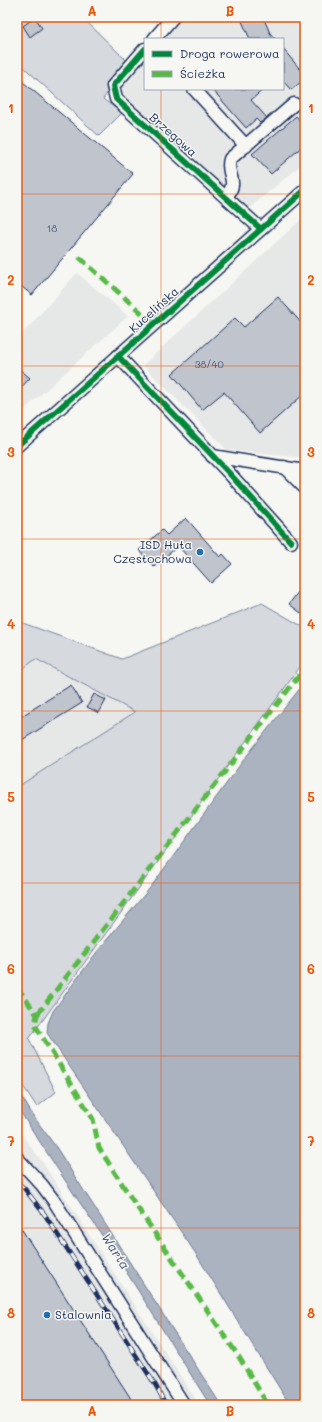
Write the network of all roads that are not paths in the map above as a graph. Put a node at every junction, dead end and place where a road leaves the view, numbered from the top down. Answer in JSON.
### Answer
{"nodes":[{"id":1,"x":173,"y":17,"type":"edge"},
{"id":2,"x":155,"y":38,"type":"edge"},
{"id":3,"x":144,"y":50,"type":"edge"},
{"id":4,"x":195,"y":90,"type":"edge"},
{"id":5,"x":294,"y":104,"type":"dead end"},
{"id":6,"x":246,"y":146,"type":"junction"},
{"id":7,"x":305,"y":190,"type":"edge"},
{"id":8,"x":226,"y":197,"type":"junction"},
{"id":9,"x":261,"y":229,"type":"junction"},
{"id":10,"x":118,"y":356,"type":"junction"},
{"id":11,"x":17,"y":446,"type":"edge"},
{"id":12,"x":212,"y":456,"type":"junction"},
{"id":13,"x":284,"y":467,"type":"junction"},
{"id":14,"x":305,"y":471,"type":"edge"},
{"id":15,"x":305,"y":488,"type":"edge"},
{"id":16,"x":291,"y":542,"type":"dead end"},
{"id":17,"x":17,"y":1158,"type":"edge"},
{"id":18,"x":184,"y":1405,"type":"edge"}],
"edges":[{"from":1,"to":2,"type":"street"},
{"from":3,"to":8,"type":"street","name":"Brzegowa"},
{"from":4,"to":6,"type":"street"},
{"from":5,"to":6,"type":"street"},
{"from":6,"to":8,"type":"street"},
{"from":7,"to":9,"type":"street","name":"Kucelińska"},
{"from":8,"to":9,"type":"street","name":"Brzegowa"},
{"from":9,"to":10,"type":"street","name":"Kucelińska"},
{"from":10,"to":11,"type":"street","name":"Kucelińska"},
{"from":10,"to":12,"type":"street"},
{"from":12,"to":13,"type":"street"},
{"from":12,"to":16,"type":"street"},
{"from":13,"to":14,"type":"street"},
{"from":13,"to":15,"type":"street"},
{"from":17,"to":18,"type":"street"}]}
